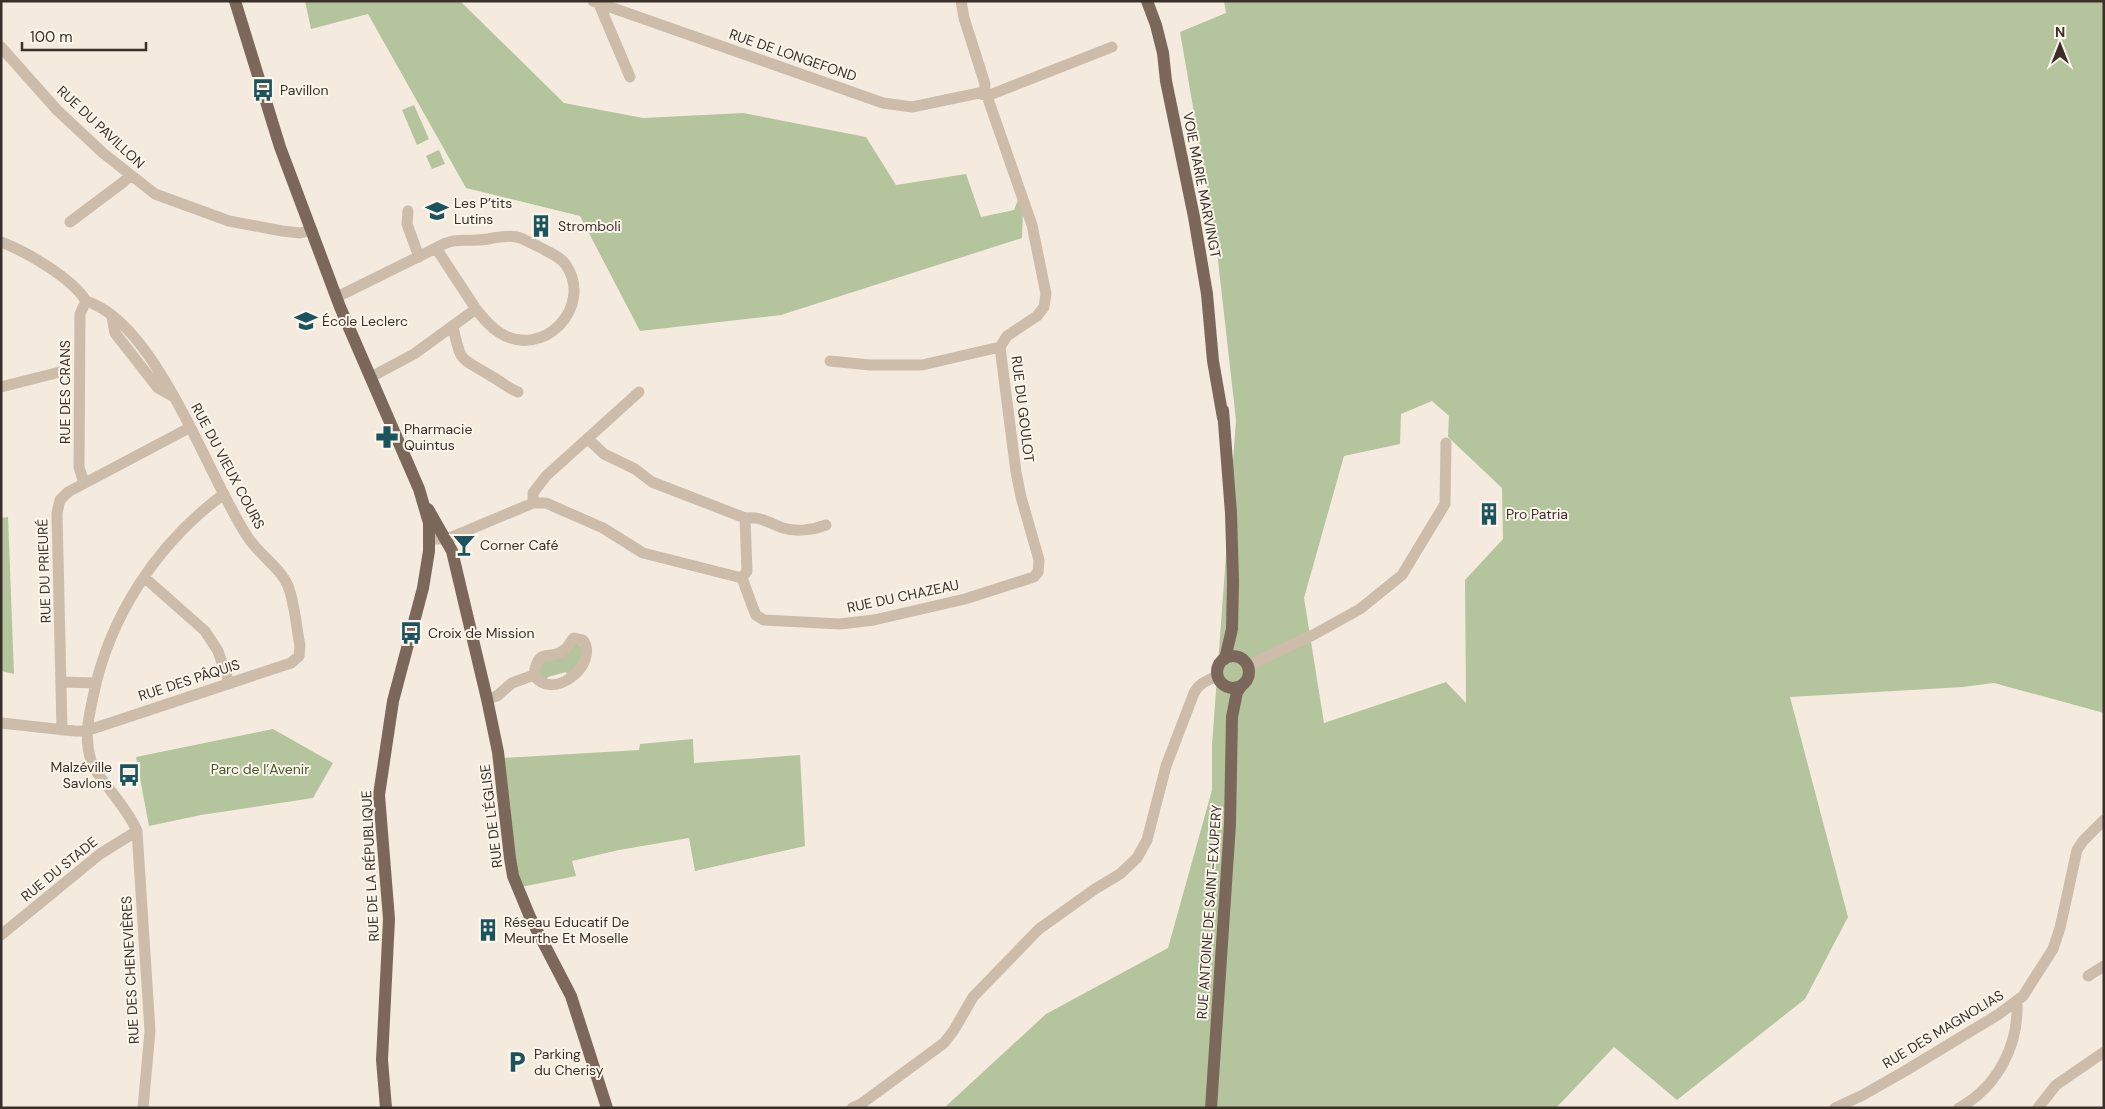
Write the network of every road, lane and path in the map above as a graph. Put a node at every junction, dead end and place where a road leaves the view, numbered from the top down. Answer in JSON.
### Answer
{"nodes":[{"id":1,"x":235,"y":1,"type":"edge"},
{"id":2,"x":961,"y":1,"type":"edge"},
{"id":3,"x":1146,"y":1,"type":"edge"},
{"id":4,"x":596,"y":2,"type":"edge"},
{"id":5,"x":1,"y":47,"type":"edge"},
{"id":6,"x":1112,"y":47,"type":"dead end"},
{"id":7,"x":630,"y":77,"type":"dead end"},
{"id":8,"x":985,"y":95,"type":"junction"},
{"id":9,"x":130,"y":176,"type":"junction"},
{"id":10,"x":408,"y":211,"type":"dead end"},
{"id":11,"x":70,"y":222,"type":"dead end"},
{"id":12,"x":312,"y":230,"type":"junction"},
{"id":13,"x":1,"y":242,"type":"edge"},
{"id":14,"x":436,"y":248,"type":"junction"},
{"id":15,"x":420,"y":256,"type":"junction"},
{"id":16,"x":336,"y":297,"type":"junction"},
{"id":17,"x":86,"y":302,"type":"junction"},
{"id":18,"x":476,"y":309,"type":"junction"},
{"id":19,"x":453,"y":327,"type":"junction"},
{"id":20,"x":1000,"y":347,"type":"junction"},
{"id":21,"x":830,"y":361,"type":"dead end"},
{"id":22,"x":60,"y":372,"type":"dead end"},
{"id":23,"x":371,"y":377,"type":"junction"},
{"id":24,"x":1,"y":388,"type":"edge"},
{"id":25,"x":518,"y":392,"type":"dead end"},
{"id":26,"x":639,"y":392,"type":"dead end"},
{"id":27,"x":189,"y":428,"type":"junction"},
{"id":28,"x":588,"y":439,"type":"junction"},
{"id":29,"x":1446,"y":443,"type":"dead end"},
{"id":30,"x":84,"y":483,"type":"junction"},
{"id":31,"x":224,"y":494,"type":"junction"},
{"id":32,"x":533,"y":503,"type":"junction"},
{"id":33,"x":425,"y":504,"type":"junction"},
{"id":34,"x":745,"y":518,"type":"junction"},
{"id":35,"x":826,"y":525,"type":"dead end"},
{"id":36,"x":429,"y":539,"type":"junction"},
{"id":37,"x":447,"y":539,"type":"junction"},
{"id":38,"x":1038,"y":572,"type":"joint"},
{"id":39,"x":145,"y":578,"type":"junction"},
{"id":40,"x":742,"y":578,"type":"junction"},
{"id":41,"x":1232,"y":629,"type":"junction"},
{"id":42,"x":299,"y":656,"type":"joint"},
{"id":43,"x":1225,"y":658,"type":"junction"},
{"id":44,"x":1243,"y":662,"type":"junction"},
{"id":45,"x":534,"y":675,"type":"junction"},
{"id":46,"x":1221,"y":681,"type":"junction"},
{"id":47,"x":62,"y":682,"type":"junction"},
{"id":48,"x":96,"y":683,"type":"junction"},
{"id":49,"x":229,"y":683,"type":"junction"},
{"id":50,"x":1242,"y":685,"type":"junction"},
{"id":51,"x":487,"y":699,"type":"junction"},
{"id":52,"x":1232,"y":717,"type":"junction"},
{"id":53,"x":1,"y":723,"type":"edge"},
{"id":54,"x":62,"y":730,"type":"junction"},
{"id":55,"x":86,"y":731,"type":"junction"},
{"id":56,"x":2104,"y":820,"type":"edge"},
{"id":57,"x":137,"y":831,"type":"junction"},
{"id":58,"x":1,"y":935,"type":"edge"},
{"id":59,"x":2104,"y":966,"type":"edge"},
{"id":60,"x":2088,"y":976,"type":"dead end"},
{"id":61,"x":2017,"y":1002,"type":"junction"},
{"id":62,"x":2104,"y":1052,"type":"edge"},
{"id":63,"x":143,"y":1108,"type":"edge"},
{"id":64,"x":386,"y":1108,"type":"edge"},
{"id":65,"x":607,"y":1108,"type":"edge"},
{"id":66,"x":852,"y":1108,"type":"edge"},
{"id":67,"x":1211,"y":1108,"type":"edge"},
{"id":68,"x":1835,"y":1108,"type":"edge"},
{"id":69,"x":1959,"y":1108,"type":"edge"},
{"id":70,"x":2038,"y":1108,"type":"edge"}],
"edges":[{"from":1,"to":12,"type":"main road"},
{"from":2,"to":8,"type":"street","name":"RUE DU GOULOT"},
{"from":3,"to":41,"type":"main road","name":"VOIE MARIE MARVINGT"},
{"from":4,"to":7,"type":"street"},
{"from":4,"to":8,"type":"street","name":"RUE DE LONGEFOND"},
{"from":5,"to":9,"type":"street","name":"RUE DU PAVILLON"},
{"from":6,"to":8,"type":"street","name":"RUE DE LONGEFOND"},
{"from":8,"to":20,"type":"street","name":"RUE DU GOULOT"},
{"from":9,"to":11,"type":"street"},
{"from":9,"to":12,"type":"street","name":"RUE DU PAVILLON"},
{"from":10,"to":15,"type":"street"},
{"from":12,"to":16,"type":"main road"},
{"from":13,"to":17,"type":"street"},
{"from":14,"to":15,"type":"street"},
{"from":14,"to":18,"type":"street"},
{"from":14,"to":18,"type":"street"},
{"from":15,"to":16,"type":"street"},
{"from":16,"to":23,"type":"main road"},
{"from":17,"to":27,"type":"street","name":"RUE DU VIEUX COURS"},
{"from":17,"to":30,"type":"street","name":"RUE DES CRANS"},
{"from":18,"to":19,"type":"street"},
{"from":19,"to":23,"type":"street"},
{"from":19,"to":25,"type":"street"},
{"from":20,"to":21,"type":"street"},
{"from":20,"to":38,"type":"street","name":"RUE DU GOULOT"},
{"from":22,"to":24,"type":"street"},
{"from":23,"to":33,"type":"main road"},
{"from":26,"to":28,"type":"street"},
{"from":27,"to":30,"type":"street","name":"RUE DU PRIEURÉ"},
{"from":27,"to":31,"type":"street","name":"RUE DU VIEUX COURS"},
{"from":28,"to":32,"type":"street"},
{"from":28,"to":34,"type":"street"},
{"from":29,"to":44,"type":"street"},
{"from":30,"to":47,"type":"street","name":"RUE DU PRIEURÉ"},
{"from":31,"to":39,"type":"street"},
{"from":31,"to":42,"type":"street","name":"RUE DU VIEUX COURS"},
{"from":32,"to":37,"type":"street"},
{"from":32,"to":40,"type":"street"},
{"from":33,"to":36,"type":"main road","name":"RUE DE LA RÉPUBLIQUE"},
{"from":33,"to":37,"type":"main road","name":"RUE DE L'ÉGLISE"},
{"from":34,"to":35,"type":"street"},
{"from":34,"to":40,"type":"street"},
{"from":36,"to":37,"type":"street"},
{"from":36,"to":64,"type":"main road","name":"RUE DE LA RÉPUBLIQUE"},
{"from":37,"to":51,"type":"main road","name":"RUE DE L'ÉGLISE"},
{"from":38,"to":40,"type":"street","name":"RUE DU CHAZEAU"},
{"from":39,"to":48,"type":"street"},
{"from":39,"to":49,"type":"street"},
{"from":41,"to":43,"type":"main road","name":"VOIE MARIE MARVINGT"},
{"from":41,"to":44,"type":"main road","name":"VOIE MARIE MARVINGT"},
{"from":42,"to":49,"type":"street","name":"RUE DES PÂQUIS"},
{"from":43,"to":44,"type":"main road"},
{"from":43,"to":46,"type":"main road"},
{"from":44,"to":50,"type":"main road"},
{"from":45,"to":45,"type":"street"},
{"from":45,"to":51,"type":"street"},
{"from":46,"to":50,"type":"main road"},
{"from":46,"to":52,"type":"main road","name":"RUE ANTOINE DE SAINT-EXUPERY"},
{"from":46,"to":66,"type":"street"},
{"from":47,"to":48,"type":"street"},
{"from":47,"to":54,"type":"street","name":"RUE DU PRIEURÉ"},
{"from":48,"to":55,"type":"street"},
{"from":49,"to":55,"type":"street","name":"RUE DES PÂQUIS"},
{"from":50,"to":52,"type":"main road","name":"RUE ANTOINE DE SAINT-EXUPERY"},
{"from":51,"to":65,"type":"main road","name":"RUE DE L'ÉGLISE"},
{"from":52,"to":67,"type":"main road","name":"RUE ANTOINE DE SAINT-EXUPERY"},
{"from":53,"to":54,"type":"street"},
{"from":54,"to":55,"type":"street"},
{"from":55,"to":57,"type":"street"},
{"from":56,"to":61,"type":"street","name":"RUE DES MAGNOLIAS"},
{"from":57,"to":58,"type":"street","name":"RUE DU STADE"},
{"from":57,"to":63,"type":"street","name":"RUE DES CHENEVIÈRES"},
{"from":59,"to":60,"type":"street"},
{"from":61,"to":68,"type":"street","name":"RUE DES MAGNOLIAS"},
{"from":61,"to":69,"type":"street"},
{"from":62,"to":70,"type":"street"}]}
